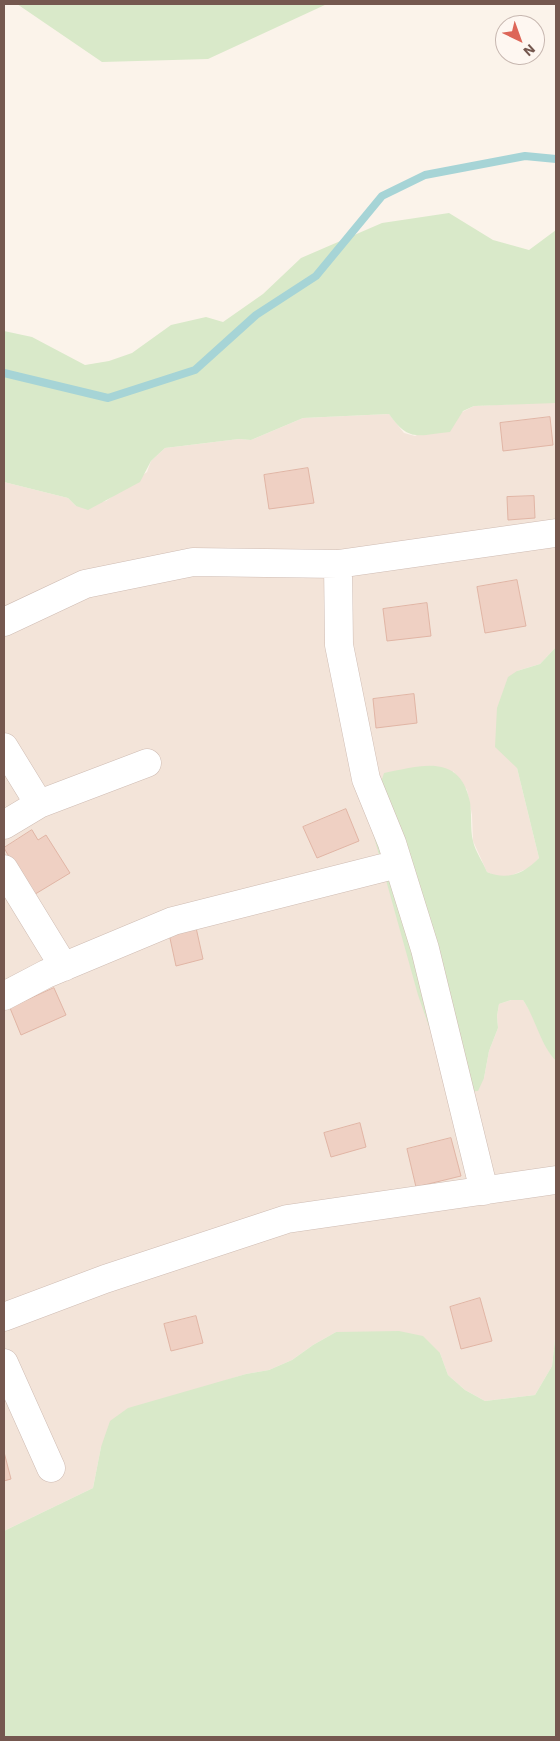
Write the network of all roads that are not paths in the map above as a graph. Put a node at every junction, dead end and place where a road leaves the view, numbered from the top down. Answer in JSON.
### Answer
{"nodes":[{"id":1,"x":556,"y":533,"type":"edge"},
{"id":2,"x":338,"y":564,"type":"junction"},
{"id":3,"x":4,"y":622,"type":"edge"},
{"id":4,"x":4,"y":746,"type":"edge"},
{"id":5,"x":147,"y":763,"type":"dead end"},
{"id":6,"x":39,"y":804,"type":"junction"},
{"id":7,"x":4,"y":824,"type":"edge"},
{"id":8,"x":398,"y":864,"type":"junction"},
{"id":9,"x":4,"y":870,"type":"edge"},
{"id":10,"x":64,"y":967,"type":"junction"},
{"id":11,"x":4,"y":996,"type":"edge"},
{"id":12,"x":556,"y":1180,"type":"edge"},
{"id":13,"x":484,"y":1191,"type":"junction"},
{"id":14,"x":4,"y":1317,"type":"edge"},
{"id":15,"x":4,"y":1363,"type":"edge"},
{"id":16,"x":52,"y":1468,"type":"dead end"}],
"edges":[{"from":1,"to":2,"type":"street"},
{"from":2,"to":3,"type":"street"},
{"from":2,"to":8,"type":"street"},
{"from":4,"to":6,"type":"street"},
{"from":5,"to":6,"type":"street"},
{"from":6,"to":7,"type":"street"},
{"from":8,"to":10,"type":"street"},
{"from":8,"to":13,"type":"street"},
{"from":9,"to":10,"type":"street"},
{"from":10,"to":11,"type":"street"},
{"from":12,"to":13,"type":"street"},
{"from":13,"to":14,"type":"street"},
{"from":15,"to":16,"type":"street"}]}
